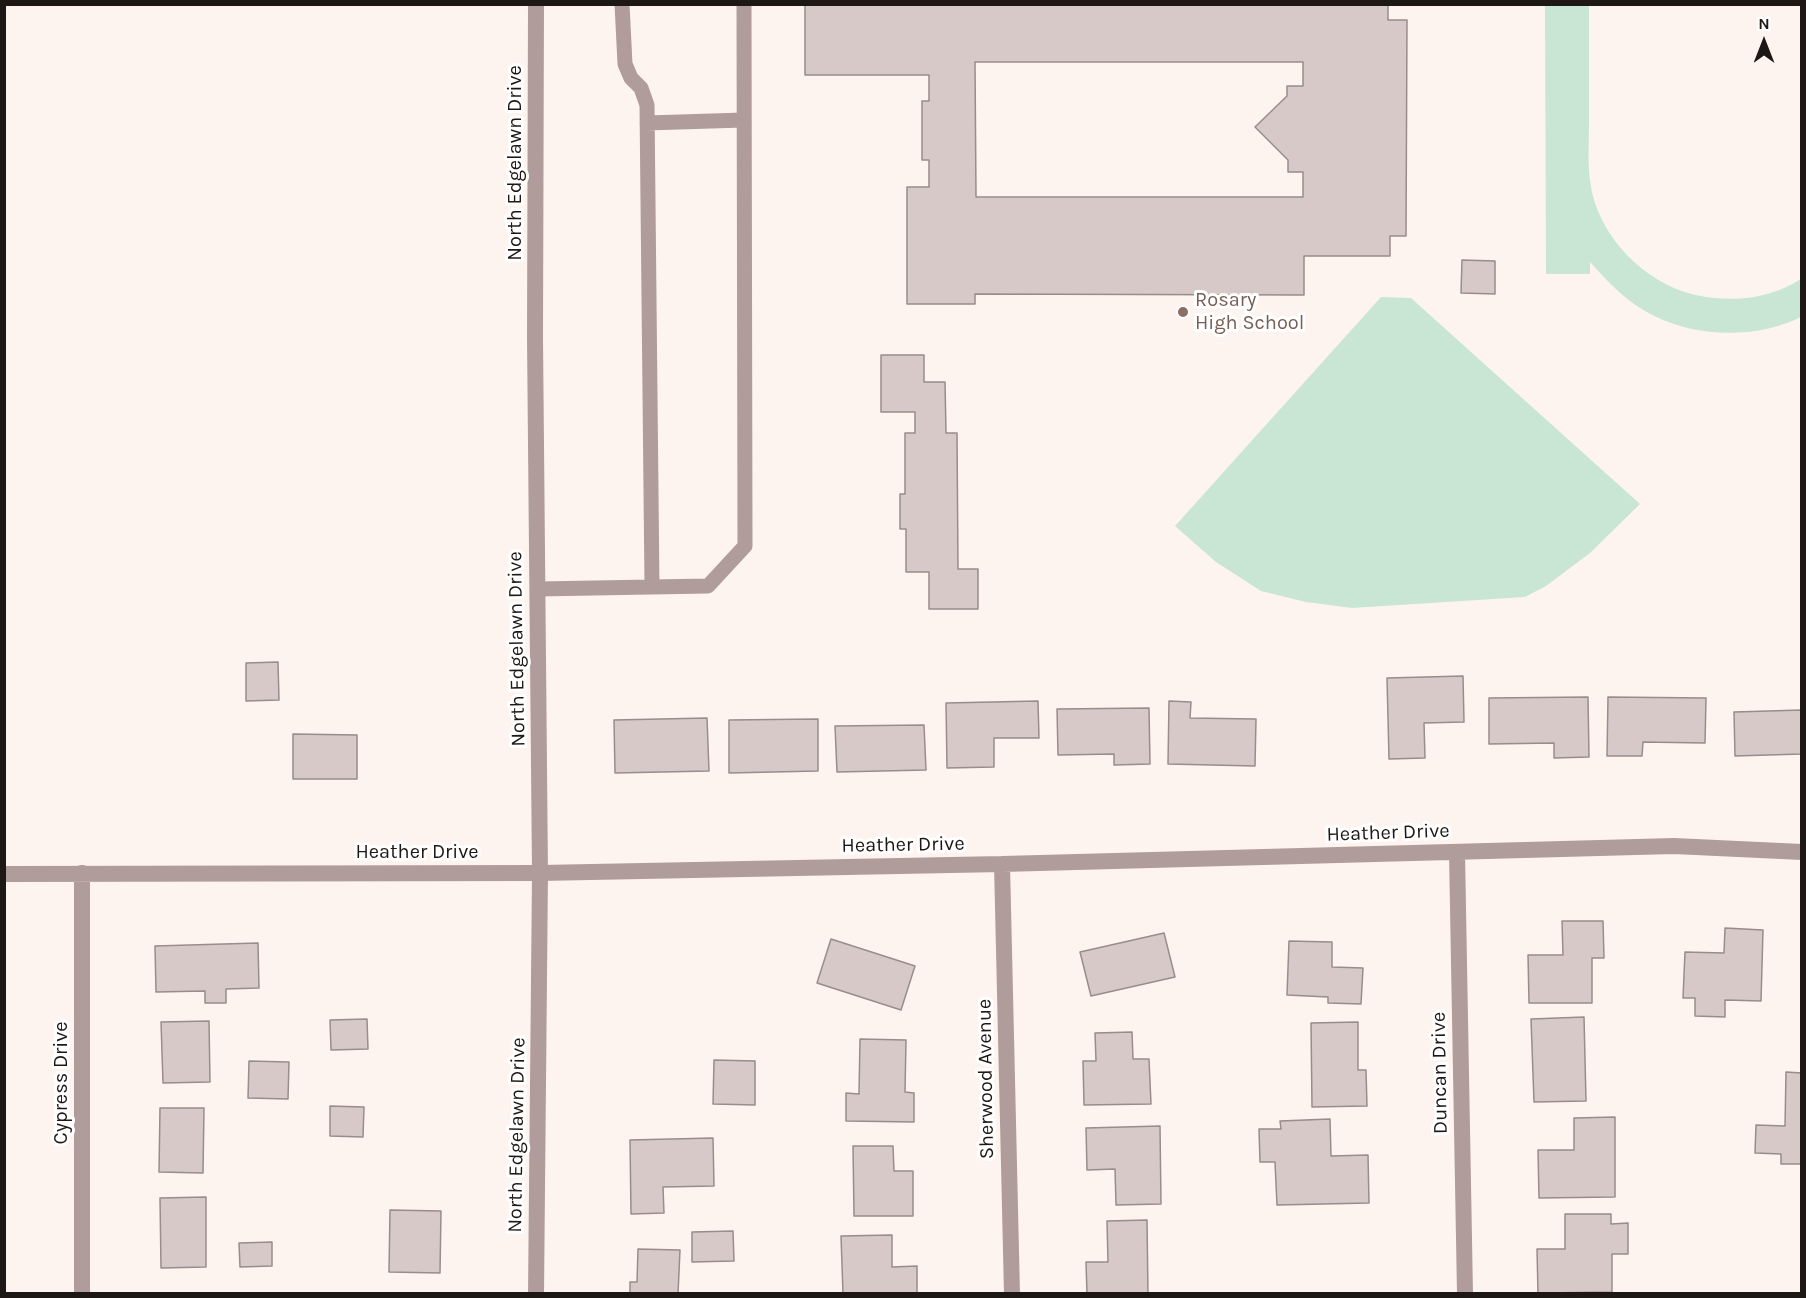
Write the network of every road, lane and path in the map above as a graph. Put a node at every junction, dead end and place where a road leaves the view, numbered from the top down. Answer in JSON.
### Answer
{"nodes":[{"id":1,"x":536,"y":4,"type":"edge"},
{"id":2,"x":622,"y":4,"type":"edge"},
{"id":3,"x":744,"y":4,"type":"edge"},
{"id":4,"x":744,"y":120,"type":"junction"},
{"id":5,"x":647,"y":123,"type":"junction"},
{"id":6,"x":652,"y":587,"type":"junction"},
{"id":7,"x":538,"y":589,"type":"junction"},
{"id":8,"x":1456,"y":852,"type":"junction"},
{"id":9,"x":1802,"y":852,"type":"edge"},
{"id":10,"x":1002,"y":864,"type":"junction"},
{"id":11,"x":82,"y":873,"type":"junction"},
{"id":12,"x":540,"y":873,"type":"junction"},
{"id":13,"x":4,"y":874,"type":"edge"},
{"id":14,"x":82,"y":1293,"type":"edge"},
{"id":15,"x":536,"y":1293,"type":"edge"},
{"id":16,"x":1012,"y":1293,"type":"edge"},
{"id":17,"x":1465,"y":1293,"type":"edge"}],
"edges":[{"from":1,"to":7,"type":"street","name":"North Edgelawn Drive"},
{"from":2,"to":5,"type":"lane"},
{"from":3,"to":4,"type":"lane"},
{"from":4,"to":5,"type":"lane"},
{"from":4,"to":6,"type":"lane"},
{"from":5,"to":6,"type":"lane"},
{"from":6,"to":7,"type":"lane"},
{"from":7,"to":12,"type":"street","name":"North Edgelawn Drive"},
{"from":8,"to":9,"type":"street","name":"Heather Drive"},
{"from":8,"to":10,"type":"street","name":"Heather Drive"},
{"from":8,"to":17,"type":"street","name":"Duncan Drive"},
{"from":10,"to":12,"type":"street","name":"Heather Drive"},
{"from":10,"to":16,"type":"street","name":"Sherwood Avenue"},
{"from":11,"to":12,"type":"street","name":"Heather Drive"},
{"from":11,"to":13,"type":"street","name":"Heather Drive"},
{"from":11,"to":14,"type":"street","name":"Cypress Drive"},
{"from":12,"to":15,"type":"street","name":"North Edgelawn Drive"}]}
